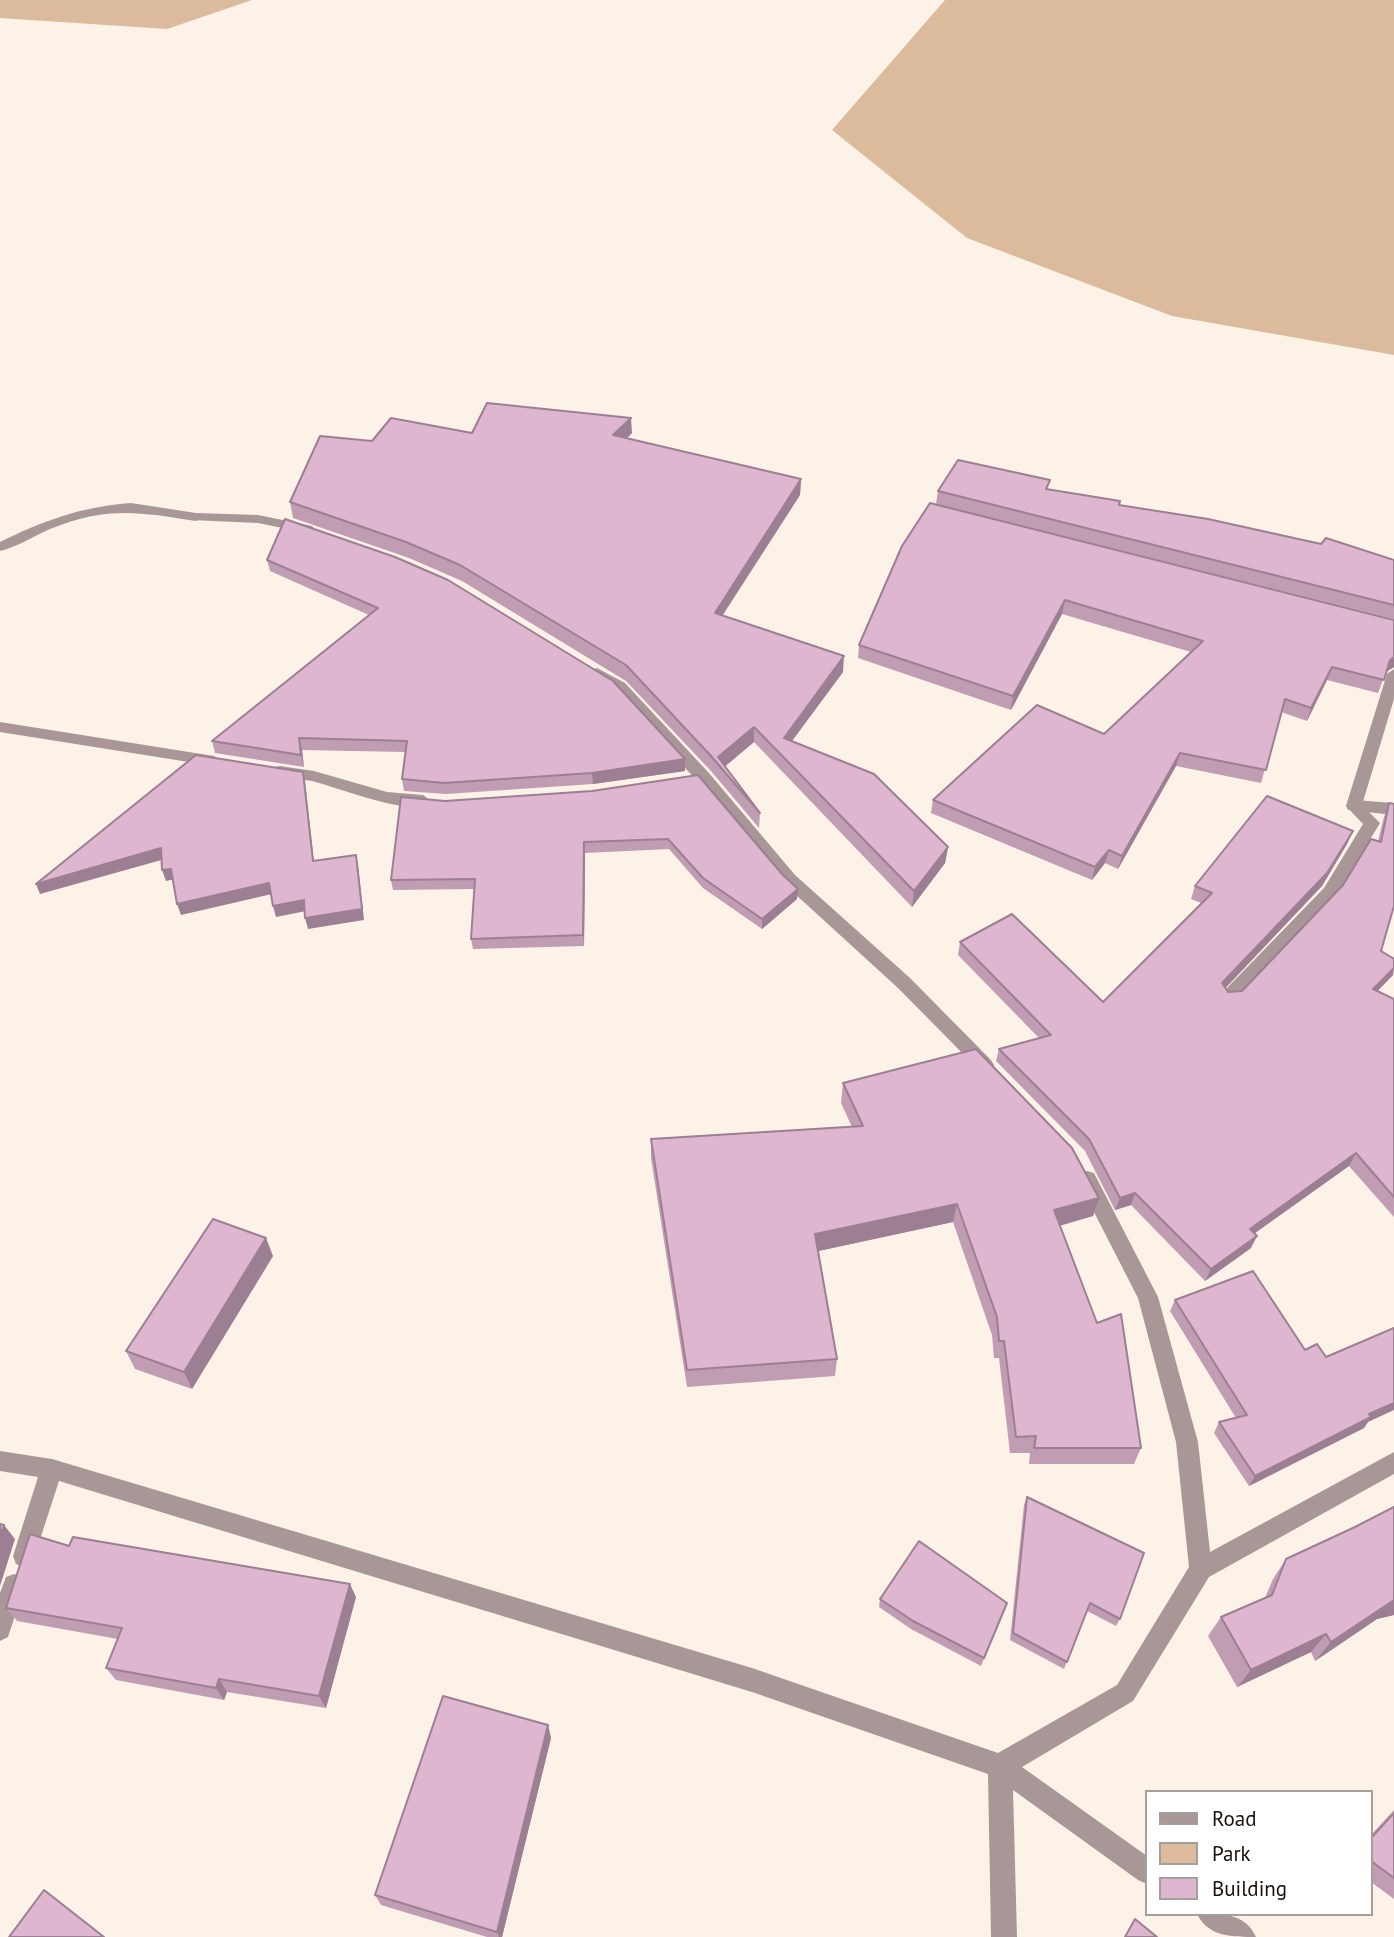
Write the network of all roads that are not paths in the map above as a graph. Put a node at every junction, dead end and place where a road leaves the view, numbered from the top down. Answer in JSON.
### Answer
{"nodes":[{"id":1,"x":319,"y":533,"type":"edge"},
{"id":2,"x":0,"y":547,"type":"edge"},
{"id":3,"x":586,"y":666,"type":"edge"},
{"id":4,"x":1394,"y":674,"type":"edge"},
{"id":5,"x":0,"y":727,"type":"edge"},
{"id":6,"x":232,"y":764,"type":"edge"},
{"id":7,"x":260,"y":768,"type":"edge"},
{"id":8,"x":434,"y":802,"type":"edge"},
{"id":9,"x":1354,"y":806,"type":"junction"},
{"id":10,"x":1394,"y":809,"type":"edge"},
{"id":11,"x":1229,"y":998,"type":"edge"},
{"id":12,"x":1000,"y":1081,"type":"edge"},
{"id":13,"x":1076,"y":1159,"type":"edge"},
{"id":14,"x":0,"y":1461,"type":"edge"},
{"id":15,"x":1394,"y":1462,"type":"edge"},
{"id":16,"x":52,"y":1469,"type":"junction"},
{"id":17,"x":1201,"y":1569,"type":"junction"},
{"id":18,"x":0,"y":1629,"type":"edge"},
{"id":19,"x":1000,"y":1766,"type":"junction"},
{"id":20,"x":1146,"y":1870,"type":"edge"},
{"id":21,"x":1213,"y":1916,"type":"edge"},
{"id":22,"x":1004,"y":1937,"type":"edge"},
{"id":23,"x":1243,"y":1937,"type":"edge"}],
"edges":[{"from":1,"to":2,"type":"street"},
{"from":3,"to":12,"type":"street"},
{"from":4,"to":9,"type":"street"},
{"from":5,"to":6,"type":"street"},
{"from":7,"to":8,"type":"street"},
{"from":9,"to":10,"type":"street"},
{"from":9,"to":11,"type":"street"},
{"from":13,"to":17,"type":"street"},
{"from":14,"to":16,"type":"street"},
{"from":15,"to":17,"type":"street"},
{"from":16,"to":18,"type":"street"},
{"from":16,"to":19,"type":"street"},
{"from":17,"to":19,"type":"street"},
{"from":19,"to":20,"type":"street"},
{"from":19,"to":22,"type":"street"},
{"from":21,"to":23,"type":"street"}]}
